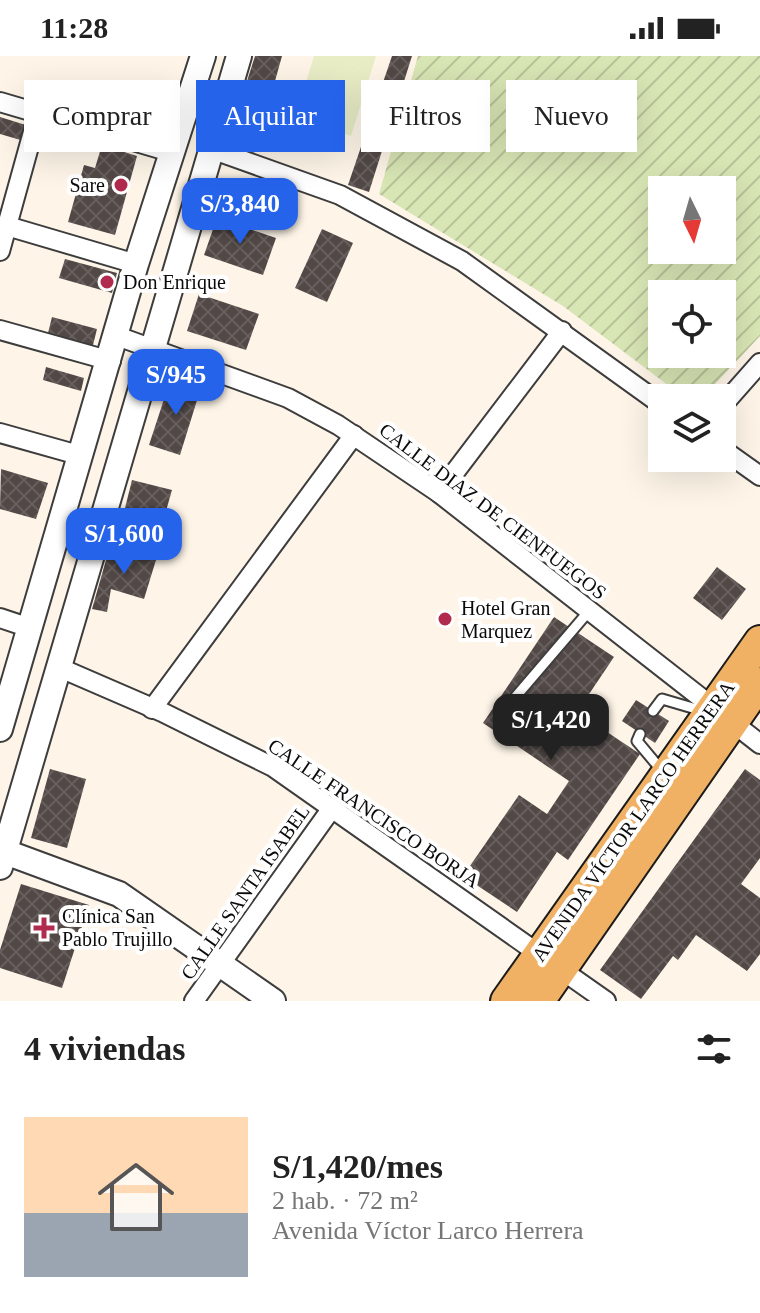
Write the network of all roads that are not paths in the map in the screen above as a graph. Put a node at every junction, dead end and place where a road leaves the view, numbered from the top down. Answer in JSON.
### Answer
{"nodes":[{"id":1,"x":203,"y":56,"type":"edge"},
{"id":2,"x":239,"y":56,"type":"edge"},
{"id":3,"x":232,"y":80,"type":"edge"},
{"id":4,"x":0,"y":102,"type":"edge"},
{"id":5,"x":24,"y":110,"type":"edge"},
{"id":6,"x":27,"y":152,"type":"edge"},
{"id":7,"x":171,"y":152,"type":"edge"},
{"id":8,"x":210,"y":152,"type":"edge"},
{"id":9,"x":219,"y":152,"type":"edge"},
{"id":10,"x":174,"y":153,"type":"junction"},
{"id":11,"x":7,"y":226,"type":"junction"},
{"id":12,"x":0,"y":251,"type":"edge"},
{"id":13,"x":136,"y":264,"type":"junction"},
{"id":14,"x":0,"y":330,"type":"edge"},
{"id":15,"x":562,"y":331,"type":"junction"},
{"id":16,"x":117,"y":336,"type":"junction"},
{"id":17,"x":154,"y":348,"type":"junction"},
{"id":18,"x":111,"y":361,"type":"junction"},
{"id":19,"x":760,"y":363,"type":"edge"},
{"id":20,"x":736,"y":390,"type":"edge"},
{"id":21,"x":648,"y":395,"type":"edge"},
{"id":22,"x":0,"y":433,"type":"edge"},
{"id":23,"x":354,"y":435,"type":"junction"},
{"id":24,"x":82,"y":456,"type":"junction"},
{"id":25,"x":736,"y":459,"type":"edge"},
{"id":26,"x":760,"y":476,"type":"edge"},
{"id":27,"x":439,"y":493,"type":"junction"},
{"id":28,"x":589,"y":611,"type":"junction"},
{"id":29,"x":0,"y":618,"type":"edge"},
{"id":30,"x":30,"y":628,"type":"junction"},
{"id":31,"x":760,"y":641,"type":"edge"},
{"id":32,"x":58,"y":667,"type":"junction"},
{"id":33,"x":677,"y":679,"type":"junction"},
{"id":34,"x":760,"y":683,"type":"edge"},
{"id":35,"x":662,"y":699,"type":"junction"},
{"id":36,"x":512,"y":701,"type":"dead end"},
{"id":37,"x":152,"y":709,"type":"junction"},
{"id":38,"x":653,"y":711,"type":"dead end"},
{"id":39,"x":718,"y":714,"type":"junction"},
{"id":40,"x":0,"y":729,"type":"edge"},
{"id":41,"x":640,"y":734,"type":"dead end"},
{"id":42,"x":760,"y":744,"type":"edge"},
{"id":43,"x":665,"y":776,"type":"junction"},
{"id":44,"x":332,"y":808,"type":"junction"},
{"id":45,"x":2,"y":856,"type":"edge"},
{"id":46,"x":222,"y":962,"type":"junction"},
{"id":47,"x":550,"y":962,"type":"junction"},
{"id":48,"x":194,"y":1001,"type":"edge"},
{"id":49,"x":273,"y":1001,"type":"edge"},
{"id":50,"x":506,"y":1001,"type":"edge"},
{"id":51,"x":539,"y":1001,"type":"edge"},
{"id":52,"x":606,"y":1001,"type":"edge"}],
"edges":[{"from":1,"to":10,"type":"street"},
{"from":2,"to":3,"type":"street"},
{"from":4,"to":5,"type":"street"},
{"from":6,"to":11,"type":"street"},
{"from":7,"to":10,"type":"street"},
{"from":8,"to":17,"type":"street"},
{"from":9,"to":15,"type":"street"},
{"from":10,"to":13,"type":"street"},
{"from":11,"to":12,"type":"street"},
{"from":11,"to":13,"type":"street"},
{"from":13,"to":16,"type":"street"},
{"from":14,"to":18,"type":"street"},
{"from":15,"to":21,"type":"street"},
{"from":15,"to":27,"type":"street"},
{"from":16,"to":17,"type":"street","name":"CALLE DIAZ DE CIENFUEGOS"},
{"from":16,"to":18,"type":"street"},
{"from":17,"to":23,"type":"street","name":"CALLE DIAZ DE CIENFUEGOS"},
{"from":17,"to":32,"type":"street"},
{"from":18,"to":24,"type":"street"},
{"from":19,"to":20,"type":"street"},
{"from":22,"to":24,"type":"street"},
{"from":23,"to":27,"type":"street","name":"CALLE DIAZ DE CIENFUEGOS"},
{"from":23,"to":37,"type":"street"},
{"from":24,"to":30,"type":"street"},
{"from":25,"to":26,"type":"street"},
{"from":27,"to":28,"type":"street","name":"CALLE DIAZ DE CIENFUEGOS"},
{"from":28,"to":33,"type":"street","name":"CALLE DIAZ DE CIENFUEGOS"},
{"from":28,"to":36,"type":"lane"},
{"from":29,"to":30,"type":"street"},
{"from":30,"to":40,"type":"street"},
{"from":31,"to":39,"type":"main road","name":"AVENIDA VÍCTOR LARCO HERRERA"},
{"from":32,"to":37,"type":"street","name":"CALLE FRANCISCO BORJA"},
{"from":32,"to":45,"type":"street"},
{"from":33,"to":35,"type":"lane"},
{"from":33,"to":39,"type":"street","name":"CALLE DIAZ DE CIENFUEGOS"},
{"from":34,"to":39,"type":"main road","name":"AVENIDA VÍCTOR LARCO HERRERA"},
{"from":35,"to":38,"type":"lane"},
{"from":35,"to":39,"type":"lane"},
{"from":37,"to":44,"type":"street","name":"CALLE FRANCISCO BORJA"},
{"from":39,"to":42,"type":"street","name":"CALLE DIAZ DE CIENFUEGOS"},
{"from":39,"to":43,"type":"main road","name":"AVENIDA VÍCTOR LARCO HERRERA"},
{"from":39,"to":47,"type":"main road","name":"AVENIDA VÍCTOR LARCO HERRERA"},
{"from":41,"to":43,"type":"lane"},
{"from":43,"to":47,"type":"main road","name":"AVENIDA VÍCTOR LARCO HERRERA"},
{"from":44,"to":46,"type":"street","name":"CALLE SANTA ISABEL"},
{"from":44,"to":47,"type":"street","name":"CALLE FRANCISCO BORJA"},
{"from":45,"to":46,"type":"street"},
{"from":46,"to":48,"type":"street","name":"CALLE SANTA ISABEL"},
{"from":46,"to":49,"type":"street"},
{"from":47,"to":50,"type":"main road","name":"AVENIDA VÍCTOR LARCO HERRERA"},
{"from":47,"to":51,"type":"main road","name":"AVENIDA VÍCTOR LARCO HERRERA"},
{"from":47,"to":52,"type":"street","name":"CALLE FRANCISCO BORJA"}]}
